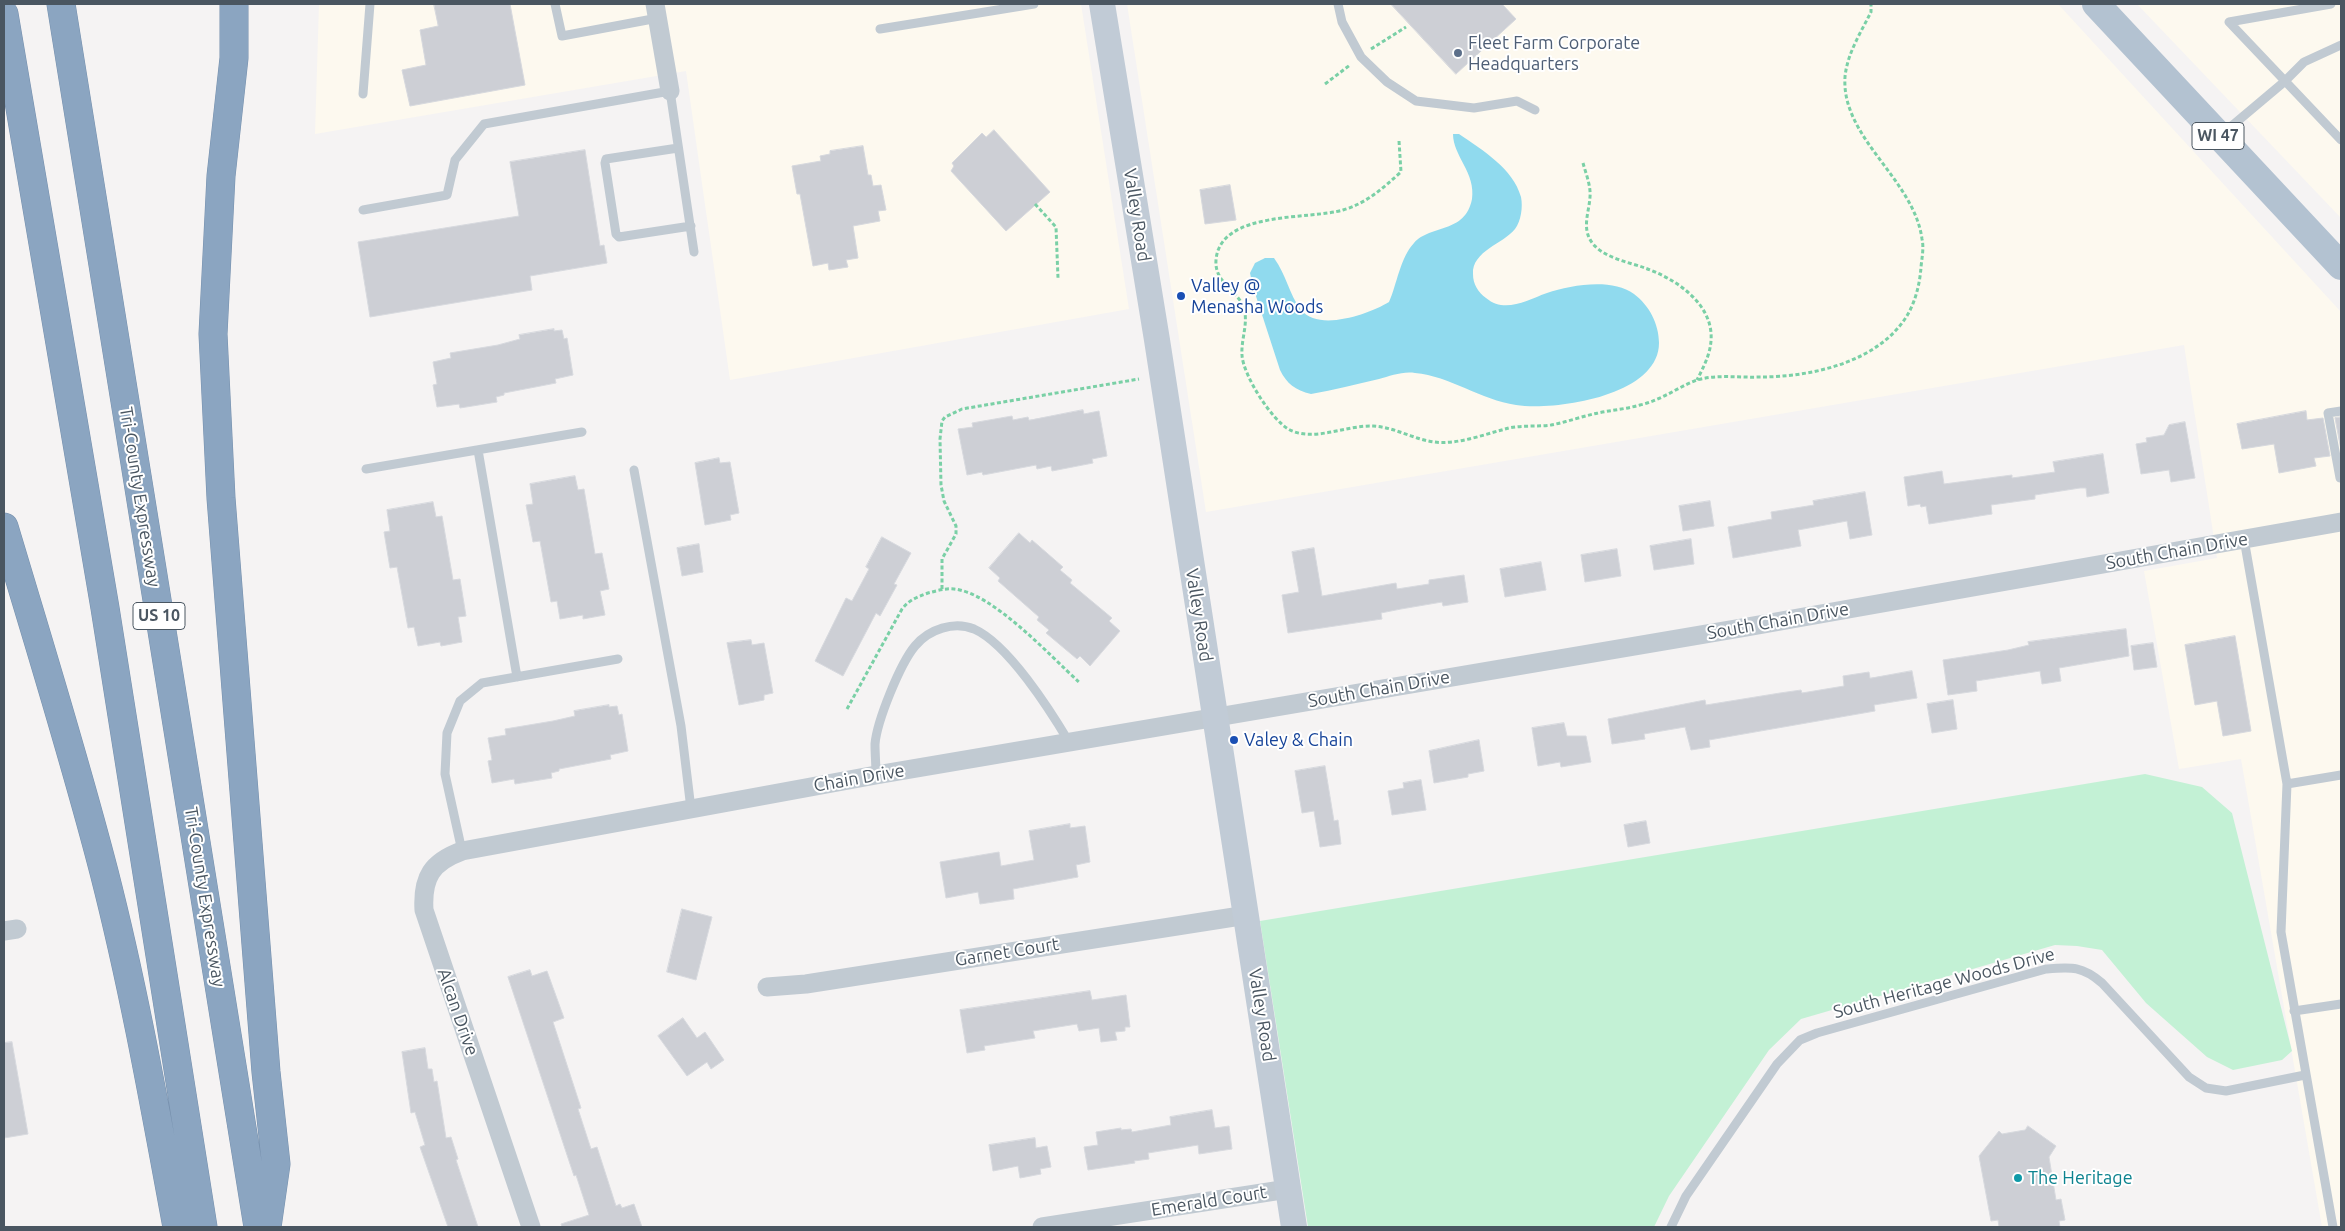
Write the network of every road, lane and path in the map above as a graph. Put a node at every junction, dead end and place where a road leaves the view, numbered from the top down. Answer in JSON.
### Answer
{"nodes":[{"id":1,"x":60,"y":4,"type":"edge"},
{"id":2,"x":234,"y":4,"type":"edge"},
{"id":3,"x":250,"y":4,"type":"edge"},
{"id":4,"x":370,"y":4,"type":"edge"},
{"id":5,"x":555,"y":4,"type":"edge"},
{"id":6,"x":1034,"y":4,"type":"edge"},
{"id":7,"x":1102,"y":4,"type":"edge"},
{"id":8,"x":1338,"y":4,"type":"edge"},
{"id":9,"x":1871,"y":4,"type":"edge"},
{"id":10,"x":2096,"y":4,"type":"edge"},
{"id":11,"x":2331,"y":4,"type":"edge"},
{"id":12,"x":656,"y":11,"type":"edge"},
{"id":13,"x":4,"y":14,"type":"edge"},
{"id":14,"x":1406,"y":27,"type":"dead end"},
{"id":15,"x":880,"y":29,"type":"dead end"},
{"id":16,"x":2341,"y":45,"type":"edge"},
{"id":17,"x":1371,"y":49,"type":"dead end"},
{"id":18,"x":234,"y":58,"type":"junction"},
{"id":19,"x":2284,"y":82,"type":"junction"},
{"id":20,"x":670,"y":91,"type":"junction"},
{"id":21,"x":363,"y":94,"type":"dead end"},
{"id":22,"x":1535,"y":110,"type":"dead end"},
{"id":23,"x":2219,"y":136,"type":"junction"},
{"id":24,"x":2341,"y":140,"type":"edge"},
{"id":25,"x":1399,"y":141,"type":"dead end"},
{"id":26,"x":678,"y":148,"type":"junction"},
{"id":27,"x":1583,"y":163,"type":"dead end"},
{"id":28,"x":1035,"y":204,"type":"dead end"},
{"id":29,"x":363,"y":210,"type":"dead end"},
{"id":30,"x":691,"y":226,"type":"junction"},
{"id":31,"x":694,"y":252,"type":"dead end"},
{"id":32,"x":2341,"y":266,"type":"edge"},
{"id":33,"x":1058,"y":278,"type":"dead end"},
{"id":34,"x":1162,"y":375,"type":"junction"},
{"id":35,"x":1697,"y":380,"type":"junction"},
{"id":36,"x":2341,"y":411,"type":"edge"},
{"id":37,"x":582,"y":432,"type":"dead end"},
{"id":38,"x":478,"y":450,"type":"junction"},
{"id":39,"x":366,"y":469,"type":"dead end"},
{"id":40,"x":634,"y":470,"type":"dead end"},
{"id":41,"x":2340,"y":478,"type":"edge"},
{"id":42,"x":2341,"y":488,"type":"edge"},
{"id":43,"x":2341,"y":522,"type":"edge"},
{"id":44,"x":4,"y":527,"type":"edge"},
{"id":45,"x":2244,"y":538,"type":"junction"},
{"id":46,"x":942,"y":589,"type":"junction"},
{"id":47,"x":618,"y":659,"type":"dead end"},
{"id":48,"x":517,"y":677,"type":"junction"},
{"id":49,"x":1079,"y":682,"type":"dead end"},
{"id":50,"x":847,"y":709,"type":"dead end"},
{"id":51,"x":1215,"y":716,"type":"junction"},
{"id":52,"x":1069,"y":742,"type":"junction"},
{"id":53,"x":876,"y":775,"type":"junction"},
{"id":54,"x":2341,"y":776,"type":"edge"},
{"id":55,"x":2287,"y":784,"type":"junction"},
{"id":56,"x":691,"y":809,"type":"junction"},
{"id":57,"x":503,"y":844,"type":"joint"},
{"id":58,"x":462,"y":851,"type":"junction"},
{"id":59,"x":1247,"y":915,"type":"junction"},
{"id":60,"x":767,"y":987,"type":"dead end"},
{"id":61,"x":2341,"y":1004,"type":"edge"},
{"id":62,"x":2294,"y":1011,"type":"junction"},
{"id":63,"x":2305,"y":1074,"type":"junction"},
{"id":64,"x":1288,"y":1189,"type":"junction"},
{"id":65,"x":176,"y":1227,"type":"edge"},
{"id":66,"x":203,"y":1227,"type":"edge"},
{"id":67,"x":258,"y":1227,"type":"edge"},
{"id":68,"x":267,"y":1227,"type":"edge"},
{"id":69,"x":531,"y":1227,"type":"edge"},
{"id":70,"x":1042,"y":1227,"type":"edge"},
{"id":71,"x":1294,"y":1227,"type":"edge"},
{"id":72,"x":1671,"y":1227,"type":"edge"},
{"id":73,"x":2334,"y":1227,"type":"edge"}],
"edges":[{"from":1,"to":67,"type":"highway","name":"Tri-County Expressway","number":"US 10"},
{"from":2,"to":18,"type":"highway"},
{"from":3,"to":18,"type":"highway"},
{"from":4,"to":21,"type":"lane"},
{"from":5,"to":12,"type":"lane"},
{"from":6,"to":15,"type":"lane"},
{"from":7,"to":34,"type":"street","name":"Valley Road"},
{"from":8,"to":22,"type":"lane"},
{"from":9,"to":35,"type":"path"},
{"from":10,"to":23,"type":"main road","number":"WI 47"},
{"from":11,"to":19,"type":"lane"},
{"from":12,"to":20,"type":"street"},
{"from":13,"to":66,"type":"highway"},
{"from":14,"to":17,"type":"path"},
{"from":16,"to":19,"type":"lane"},
{"from":18,"to":68,"type":"highway"},
{"from":19,"to":23,"type":"lane"},
{"from":19,"to":24,"type":"lane"},
{"from":20,"to":26,"type":"lane"},
{"from":20,"to":29,"type":"lane"},
{"from":23,"to":32,"type":"main road","number":"WI 47"},
{"from":25,"to":35,"type":"path"},
{"from":26,"to":30,"type":"lane"},
{"from":26,"to":30,"type":"lane"},
{"from":27,"to":35,"type":"path"},
{"from":28,"to":33,"type":"path"},
{"from":30,"to":31,"type":"lane"},
{"from":34,"to":46,"type":"path"},
{"from":34,"to":51,"type":"street","name":"Valley Road"},
{"from":36,"to":41,"type":"lane"},
{"from":37,"to":38,"type":"lane"},
{"from":38,"to":39,"type":"lane"},
{"from":38,"to":48,"type":"lane"},
{"from":40,"to":56,"type":"lane"},
{"from":41,"to":42,"type":"lane"},
{"from":43,"to":45,"type":"street","name":"South Chain Drive"},
{"from":44,"to":65,"type":"highway"},
{"from":45,"to":51,"type":"street","name":"South Chain Drive"},
{"from":45,"to":55,"type":"lane"},
{"from":46,"to":49,"type":"path"},
{"from":46,"to":50,"type":"path"},
{"from":47,"to":48,"type":"lane"},
{"from":48,"to":58,"type":"lane"},
{"from":51,"to":52,"type":"street","name":"Chain Drive"},
{"from":51,"to":59,"type":"street","name":"Valley Road"},
{"from":52,"to":53,"type":"street","name":"Chain Drive"},
{"from":52,"to":53,"type":"lane"},
{"from":53,"to":56,"type":"street","name":"Chain Drive"},
{"from":54,"to":55,"type":"lane"},
{"from":55,"to":62,"type":"lane"},
{"from":56,"to":57,"type":"street","name":"Chain Drive"},
{"from":57,"to":58,"type":"street","name":"Alcan Drive"},
{"from":58,"to":69,"type":"street","name":"Alcan Drive"},
{"from":59,"to":60,"type":"street","name":"Garnet Court"},
{"from":59,"to":64,"type":"street","name":"Valley Road"},
{"from":61,"to":62,"type":"lane"},
{"from":62,"to":63,"type":"lane"},
{"from":63,"to":72,"type":"lane","name":"South Heritage Woods Drive"},
{"from":63,"to":73,"type":"lane"},
{"from":64,"to":70,"type":"street","name":"Emerald Court"},
{"from":64,"to":71,"type":"street","name":"Valley Road"}]}
